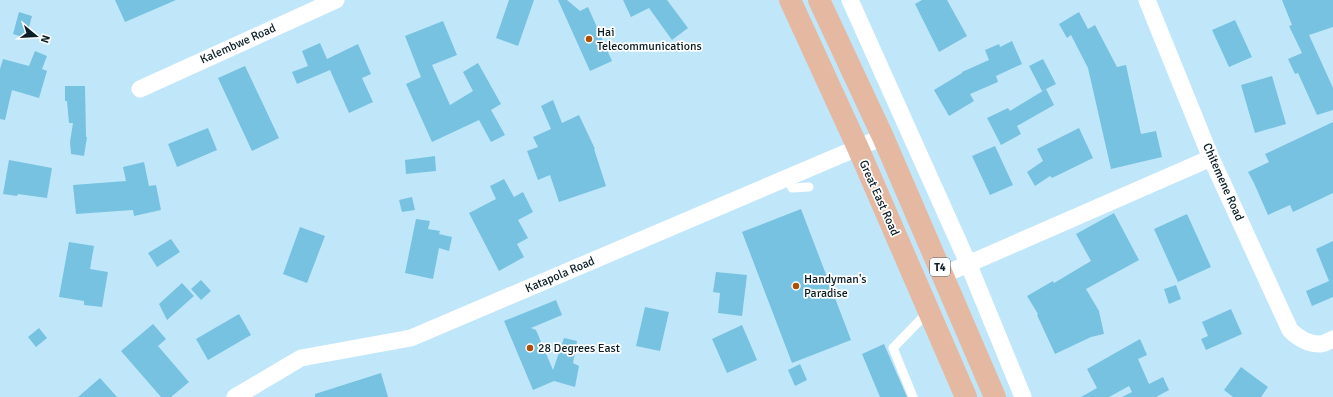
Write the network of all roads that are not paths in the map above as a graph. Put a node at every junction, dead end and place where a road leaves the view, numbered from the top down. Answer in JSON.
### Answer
{"nodes":[{"id":1,"x":336,"y":0,"type":"edge"},
{"id":2,"x":790,"y":0,"type":"edge"},
{"id":3,"x":819,"y":0,"type":"edge"},
{"id":4,"x":850,"y":0,"type":"edge"},
{"id":5,"x":1147,"y":0,"type":"edge"},
{"id":6,"x":140,"y":89,"type":"dead end"},
{"id":7,"x":883,"y":137,"type":"junction"},
{"id":8,"x":858,"y":148,"type":"junction"},
{"id":9,"x":1211,"y":158,"type":"junction"},
{"id":10,"x":788,"y":178,"type":"junction"},
{"id":11,"x":809,"y":187,"type":"dead end"},
{"id":12,"x":968,"y":263,"type":"junction"},
{"id":13,"x":943,"y":275,"type":"junction"},
{"id":14,"x":929,"y":311,"type":"junction"},
{"id":15,"x":1327,"y":341,"type":"edge"},
{"id":16,"x":235,"y":397,"type":"edge"},
{"id":17,"x":913,"y":397,"type":"edge"},
{"id":18,"x":966,"y":397,"type":"edge"},
{"id":19,"x":995,"y":397,"type":"edge"},
{"id":20,"x":1023,"y":397,"type":"edge"}],
"edges":[{"from":1,"to":6,"type":"street","name":"Kalembwe Road"},
{"from":2,"to":8,"type":"main road","name":"Great East Road","number":"T4"},
{"from":3,"to":7,"type":"main road","number":"T4"},
{"from":4,"to":12,"type":"street"},
{"from":5,"to":9,"type":"street","name":"Chitemene Road"},
{"from":7,"to":8,"type":"street","name":"Katapola Road"},
{"from":7,"to":13,"type":"main road","number":"T4"},
{"from":8,"to":10,"type":"street","name":"Katapola Road"},
{"from":8,"to":14,"type":"main road","name":"Great East Road","number":"T4"},
{"from":9,"to":12,"type":"street"},
{"from":9,"to":15,"type":"street","name":"Chitemene Road"},
{"from":10,"to":11,"type":"lane"},
{"from":10,"to":16,"type":"street","name":"Katapola Road"},
{"from":12,"to":13,"type":"street"},
{"from":12,"to":20,"type":"street"},
{"from":13,"to":19,"type":"main road","number":"T4"},
{"from":14,"to":17,"type":"lane"},
{"from":14,"to":18,"type":"main road","name":"Great East Road","number":"T4"}]}
